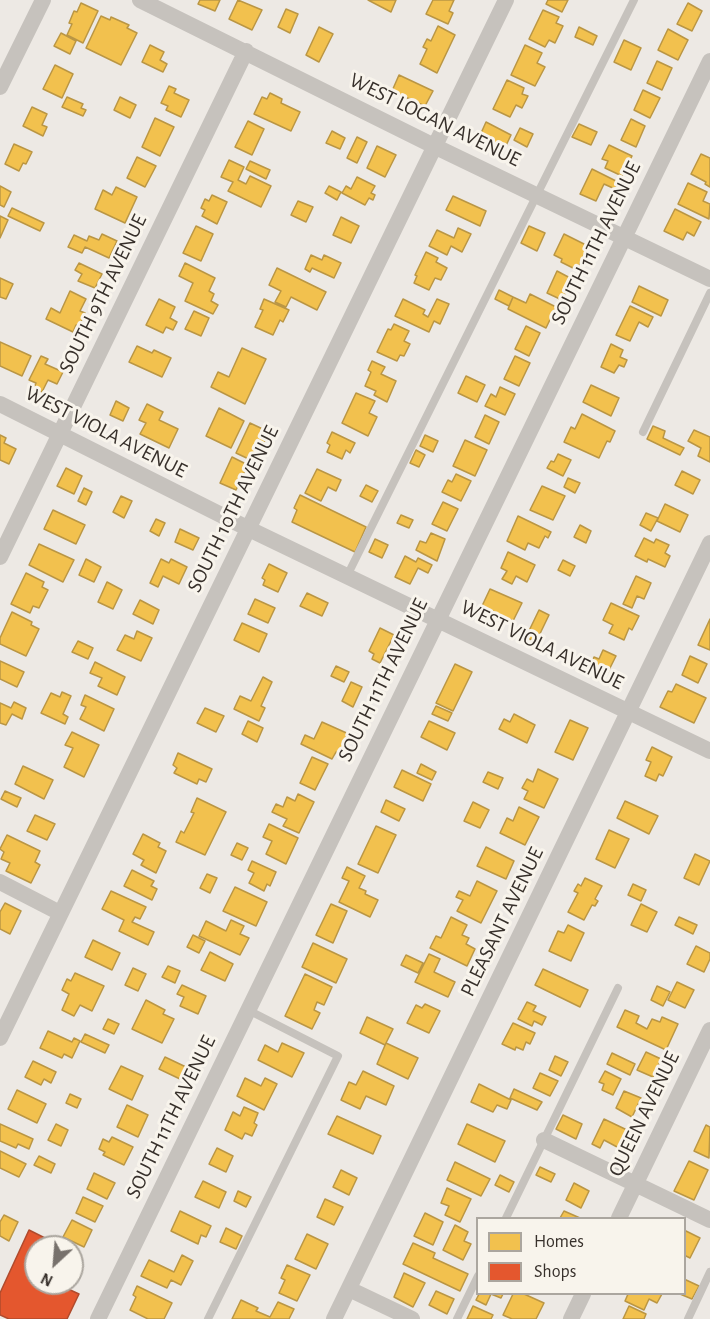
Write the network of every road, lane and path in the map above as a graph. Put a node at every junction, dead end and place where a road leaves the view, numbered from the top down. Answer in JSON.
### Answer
{"nodes":[{"id":1,"x":43,"y":0,"type":"edge"},
{"id":2,"x":140,"y":0,"type":"edge"},
{"id":3,"x":506,"y":0,"type":"edge"},
{"id":4,"x":634,"y":0,"type":"edge"},
{"id":5,"x":246,"y":51,"type":"junction"},
{"id":6,"x":710,"y":62,"type":"edge"},
{"id":7,"x":0,"y":87,"type":"edge"},
{"id":8,"x":434,"y":146,"type":"junction"},
{"id":9,"x":538,"y":195,"type":"junction"},
{"id":10,"x":624,"y":236,"type":"junction"},
{"id":11,"x":710,"y":279,"type":"edge"},
{"id":12,"x":710,"y":293,"type":"edge"},
{"id":13,"x":0,"y":404,"type":"edge"},
{"id":14,"x":643,"y":432,"type":"dead end"},
{"id":15,"x":61,"y":433,"type":"junction"},
{"id":16,"x":249,"y":529,"type":"junction"},
{"id":17,"x":710,"y":543,"type":"edge"},
{"id":18,"x":0,"y":557,"type":"edge"},
{"id":19,"x":347,"y":576,"type":"junction"},
{"id":20,"x":438,"y":619,"type":"junction"},
{"id":21,"x":628,"y":712,"type":"junction"},
{"id":22,"x":710,"y":751,"type":"edge"},
{"id":23,"x":0,"y":882,"type":"edge"},
{"id":24,"x":60,"y":913,"type":"junction"},
{"id":25,"x":618,"y":988,"type":"dead end"},
{"id":26,"x":248,"y":1010,"type":"junction"},
{"id":27,"x":710,"y":1030,"type":"edge"},
{"id":28,"x":0,"y":1038,"type":"edge"},
{"id":29,"x":544,"y":1140,"type":"junction"},
{"id":30,"x":636,"y":1183,"type":"junction"},
{"id":31,"x":506,"y":1217,"type":"edge"},
{"id":32,"x":619,"y":1217,"type":"edge"},
{"id":33,"x":710,"y":1220,"type":"edge"},
{"id":34,"x":710,"y":1272,"type":"edge"},
{"id":35,"x":476,"y":1278,"type":"edge"},
{"id":36,"x":349,"y":1289,"type":"junction"},
{"id":37,"x":583,"y":1295,"type":"edge"},
{"id":38,"x":98,"y":1319,"type":"edge"},
{"id":39,"x":208,"y":1319,"type":"edge"},
{"id":40,"x":334,"y":1319,"type":"edge"},
{"id":41,"x":412,"y":1319,"type":"edge"},
{"id":42,"x":457,"y":1319,"type":"edge"},
{"id":43,"x":571,"y":1319,"type":"edge"},
{"id":44,"x":688,"y":1319,"type":"edge"}],
"edges":[{"from":1,"to":7,"type":"street"},
{"from":2,"to":5,"type":"street","name":"WEST LOGAN AVENUE"},
{"from":3,"to":8,"type":"street","name":"SOUTH 10TH AVENUE"},
{"from":4,"to":9,"type":"lane"},
{"from":5,"to":8,"type":"street","name":"WEST LOGAN AVENUE"},
{"from":5,"to":15,"type":"street","name":"SOUTH 9TH AVENUE"},
{"from":6,"to":10,"type":"street","name":"SOUTH 11TH AVENUE"},
{"from":8,"to":9,"type":"street","name":"WEST LOGAN AVENUE"},
{"from":8,"to":16,"type":"street","name":"SOUTH 10TH AVENUE"},
{"from":9,"to":10,"type":"street","name":"WEST LOGAN AVENUE"},
{"from":9,"to":19,"type":"lane"},
{"from":10,"to":11,"type":"street","name":"WEST LOGAN AVENUE"},
{"from":10,"to":20,"type":"street","name":"SOUTH 11TH AVENUE"},
{"from":12,"to":14,"type":"lane"},
{"from":13,"to":15,"type":"street","name":"WEST VIOLA AVENUE"},
{"from":15,"to":16,"type":"street","name":"WEST VIOLA AVENUE"},
{"from":15,"to":18,"type":"street","name":"SOUTH 9TH AVENUE"},
{"from":16,"to":19,"type":"street","name":"WEST VIOLA AVENUE"},
{"from":16,"to":24,"type":"street","name":"SOUTH 10TH AVENUE"},
{"from":17,"to":21,"type":"street","name":"PLEASANT AVENUE"},
{"from":19,"to":20,"type":"street","name":"WEST VIOLA AVENUE"},
{"from":20,"to":21,"type":"street","name":"WEST VIOLA AVENUE"},
{"from":20,"to":26,"type":"street","name":"SOUTH 11TH AVENUE"},
{"from":21,"to":22,"type":"street","name":"WEST VIOLA AVENUE"},
{"from":21,"to":36,"type":"street","name":"PLEASANT AVENUE"},
{"from":23,"to":24,"type":"street"},
{"from":24,"to":28,"type":"street","name":"SOUTH 10TH AVENUE"},
{"from":25,"to":29,"type":"lane"},
{"from":26,"to":38,"type":"street","name":"SOUTH 11TH AVENUE"},
{"from":26,"to":39,"type":"lane"},
{"from":27,"to":30,"type":"street","name":"QUEEN AVENUE"},
{"from":29,"to":30,"type":"street"},
{"from":29,"to":31,"type":"lane"},
{"from":30,"to":32,"type":"street","name":"QUEEN AVENUE"},
{"from":30,"to":33,"type":"street"},
{"from":34,"to":44,"type":"lane"},
{"from":35,"to":42,"type":"lane"},
{"from":36,"to":40,"type":"street","name":"PLEASANT AVENUE"},
{"from":36,"to":41,"type":"street"},
{"from":37,"to":43,"type":"street"}]}
